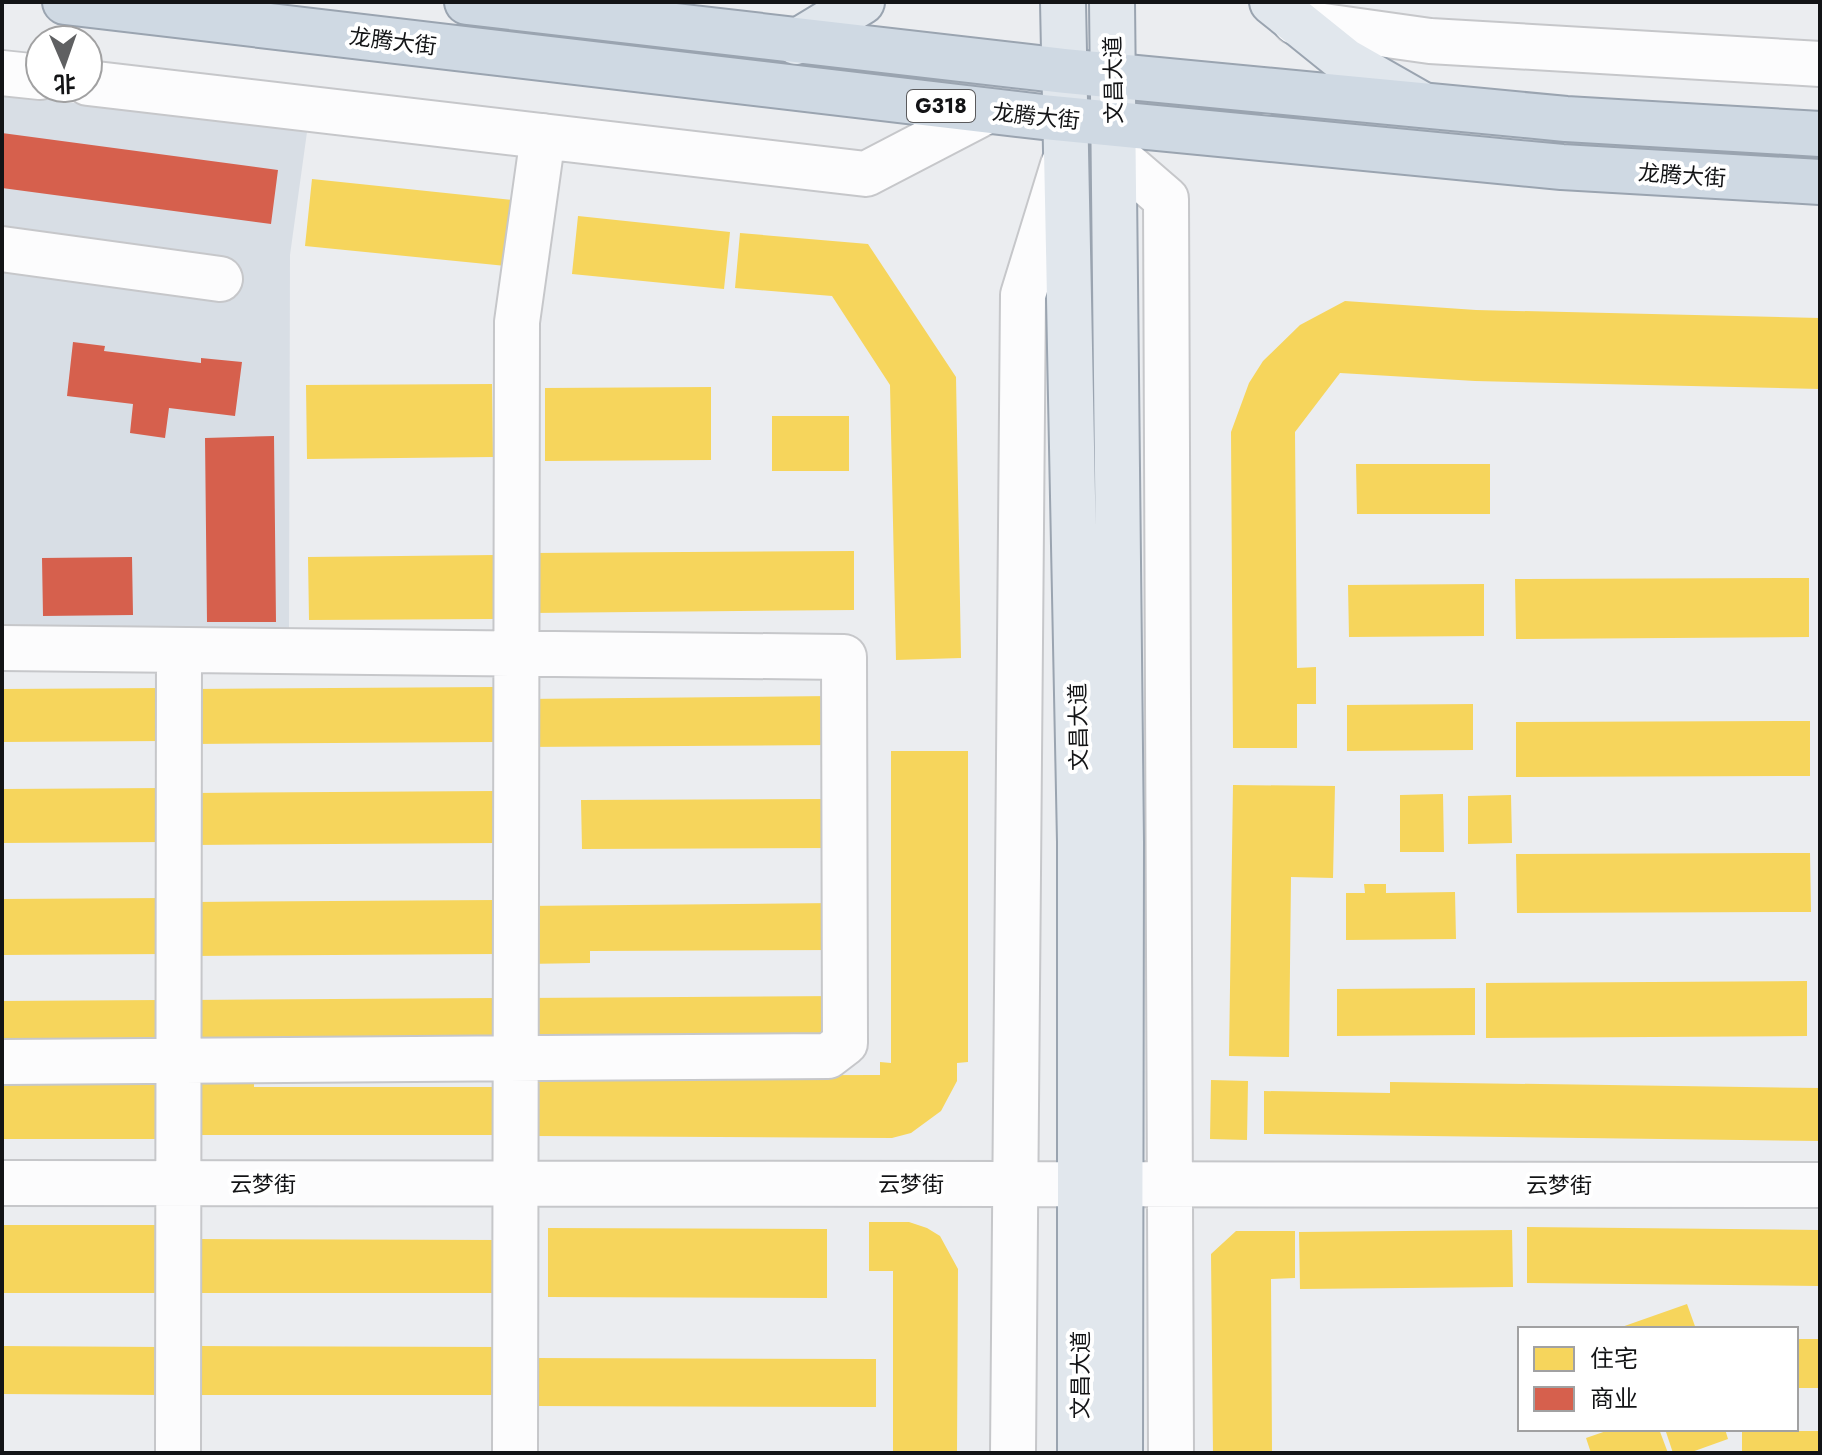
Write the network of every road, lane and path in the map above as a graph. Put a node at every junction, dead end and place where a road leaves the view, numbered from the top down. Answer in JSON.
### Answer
{"nodes":[{"id":1,"x":65,"y":2,"type":"edge"},
{"id":2,"x":467,"y":2,"type":"edge"},
{"id":3,"x":862,"y":2,"type":"edge"},
{"id":4,"x":1063,"y":2,"type":"edge"},
{"id":5,"x":1112,"y":2,"type":"edge"},
{"id":6,"x":1283,"y":12,"type":"edge"},
{"id":7,"x":796,"y":42,"type":"junction"},
{"id":8,"x":1820,"y":64,"type":"edge"},
{"id":9,"x":1065,"y":71,"type":"junction"},
{"id":10,"x":2,"y":73,"type":"edge"},
{"id":11,"x":24,"y":75,"type":"edge"},
{"id":12,"x":1113,"y":76,"type":"junction"},
{"id":13,"x":104,"y":85,"type":"edge"},
{"id":14,"x":1423,"y":105,"type":"junction"},
{"id":15,"x":987,"y":111,"type":"junction"},
{"id":16,"x":1820,"y":134,"type":"edge"},
{"id":17,"x":543,"y":136,"type":"junction"},
{"id":18,"x":1066,"y":138,"type":"junction"},
{"id":19,"x":1114,"y":140,"type":"junction"},
{"id":20,"x":1820,"y":182,"type":"edge"},
{"id":21,"x":2,"y":249,"type":"edge"},
{"id":22,"x":220,"y":279,"type":"dead end"},
{"id":23,"x":2,"y":648,"type":"edge"},
{"id":24,"x":179,"y":650,"type":"junction"},
{"id":25,"x":516,"y":653,"type":"junction"},
{"id":26,"x":515,"y":1058,"type":"junction"},
{"id":27,"x":179,"y":1060,"type":"junction"},
{"id":28,"x":2,"y":1062,"type":"edge"},
{"id":29,"x":2,"y":1183,"type":"edge"},
{"id":30,"x":178,"y":1183,"type":"junction"},
{"id":31,"x":514,"y":1184,"type":"junction"},
{"id":32,"x":1016,"y":1184,"type":"junction"},
{"id":33,"x":1100,"y":1184,"type":"junction"},
{"id":34,"x":1170,"y":1184,"type":"junction"},
{"id":35,"x":1820,"y":1185,"type":"edge"},
{"id":36,"x":178,"y":1453,"type":"edge"},
{"id":37,"x":515,"y":1453,"type":"edge"},
{"id":38,"x":1013,"y":1453,"type":"edge"},
{"id":39,"x":1080,"y":1453,"type":"edge"},
{"id":40,"x":1120,"y":1453,"type":"edge"},
{"id":41,"x":1171,"y":1453,"type":"edge"}],
"edges":[{"from":1,"to":15,"type":"highway","name":"龙腾大街","number":"G318"},
{"from":2,"to":7,"type":"highway","number":"G318"},
{"from":3,"to":7,"type":"main road"},
{"from":4,"to":9,"type":"main road","name":"文昌大道"},
{"from":5,"to":12,"type":"main road","name":"文昌大道"},
{"from":6,"to":8,"type":"street"},
{"from":6,"to":14,"type":"main road"},
{"from":7,"to":9,"type":"highway","number":"G318"},
{"from":9,"to":12,"type":"highway","number":"G318"},
{"from":9,"to":18,"type":"main road","name":"文昌大道"},
{"from":10,"to":11,"type":"street"},
{"from":12,"to":14,"type":"highway","number":"G318"},
{"from":12,"to":19,"type":"main road","name":"文昌大道"},
{"from":13,"to":17,"type":"street"},
{"from":14,"to":16,"type":"highway","number":"G318"},
{"from":15,"to":17,"type":"street"},
{"from":15,"to":18,"type":"highway","name":"龙腾大街","number":"G318"},
{"from":17,"to":25,"type":"street"},
{"from":18,"to":19,"type":"highway","name":"龙腾大街","number":"G318"},
{"from":18,"to":32,"type":"street"},
{"from":18,"to":33,"type":"main road","name":"文昌大道"},
{"from":19,"to":20,"type":"highway","name":"龙腾大街","number":"G318"},
{"from":19,"to":33,"type":"main road","name":"文昌大道"},
{"from":19,"to":34,"type":"street"},
{"from":21,"to":22,"type":"street"},
{"from":23,"to":24,"type":"street"},
{"from":24,"to":25,"type":"street"},
{"from":24,"to":27,"type":"street"},
{"from":25,"to":26,"type":"street"},
{"from":25,"to":26,"type":"street"},
{"from":26,"to":27,"type":"street"},
{"from":26,"to":31,"type":"street"},
{"from":27,"to":28,"type":"street"},
{"from":27,"to":30,"type":"street"},
{"from":29,"to":30,"type":"street","name":"云梦街"},
{"from":30,"to":31,"type":"street","name":"云梦街"},
{"from":30,"to":36,"type":"street"},
{"from":31,"to":32,"type":"street","name":"云梦街"},
{"from":31,"to":37,"type":"street"},
{"from":32,"to":33,"type":"street","name":"云梦街"},
{"from":32,"to":38,"type":"street"},
{"from":33,"to":34,"type":"street","name":"云梦街"},
{"from":33,"to":39,"type":"main road","name":"文昌大道"},
{"from":33,"to":40,"type":"main road","name":"文昌大道"},
{"from":34,"to":35,"type":"street","name":"云梦街"},
{"from":34,"to":41,"type":"street"}]}
